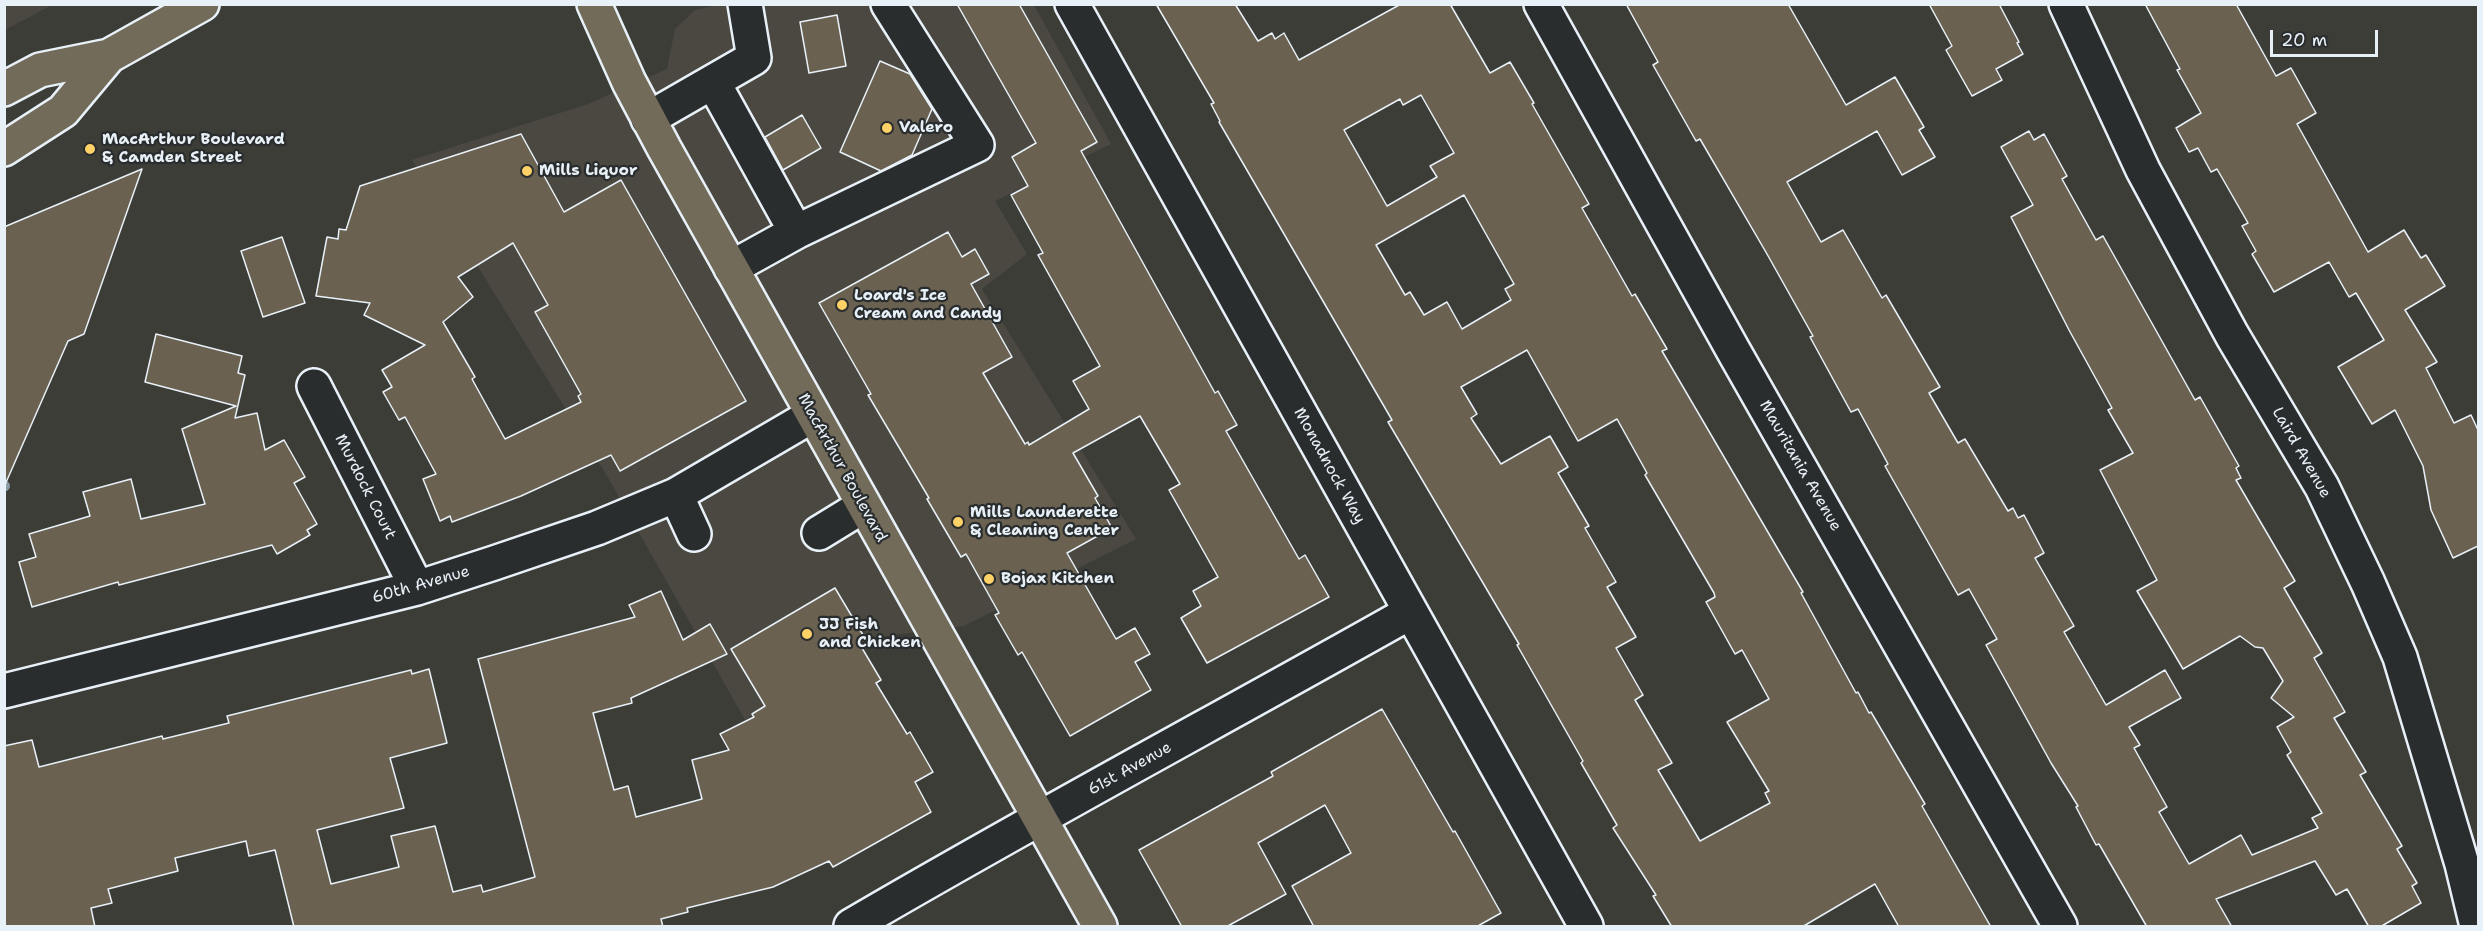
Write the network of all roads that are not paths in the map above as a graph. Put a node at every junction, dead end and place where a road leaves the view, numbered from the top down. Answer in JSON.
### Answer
{"nodes":[{"id":1,"x":202,"y":4,"type":"edge"},
{"id":2,"x":594,"y":4,"type":"edge"},
{"id":3,"x":745,"y":4,"type":"edge"},
{"id":4,"x":888,"y":4,"type":"edge"},
{"id":5,"x":1072,"y":4,"type":"edge"},
{"id":6,"x":1541,"y":4,"type":"edge"},
{"id":7,"x":2066,"y":4,"type":"edge"},
{"id":8,"x":109,"y":56,"type":"junction"},
{"id":9,"x":713,"y":82,"type":"junction"},
{"id":10,"x":4,"y":90,"type":"edge"},
{"id":11,"x":648,"y":119,"type":"junction"},
{"id":12,"x":4,"y":149,"type":"edge"},
{"id":13,"x":796,"y":232,"type":"junction"},
{"id":14,"x":731,"y":267,"type":"junction"},
{"id":15,"x":314,"y":386,"type":"dead end"},
{"id":16,"x":813,"y":415,"type":"junction"},
{"id":17,"x":676,"y":495,"type":"junction"},
{"id":18,"x":863,"y":506,"type":"junction"},
{"id":19,"x":819,"y":532,"type":"dead end"},
{"id":20,"x":694,"y":534,"type":"dead end"},
{"id":21,"x":417,"y":588,"type":"junction"},
{"id":22,"x":1409,"y":613,"type":"junction"},
{"id":23,"x":4,"y":691,"type":"edge"},
{"id":24,"x":1039,"y":819,"type":"junction"},
{"id":25,"x":850,"y":927,"type":"edge"},
{"id":26,"x":1100,"y":927,"type":"edge"},
{"id":27,"x":1586,"y":927,"type":"edge"},
{"id":28,"x":2060,"y":927,"type":"edge"},
{"id":29,"x":2476,"y":927,"type":"edge"}],
"edges":[{"from":1,"to":8,"type":"main road"},
{"from":2,"to":11,"type":"main road","name":"MacArthur Boulevard"},
{"from":3,"to":9,"type":"street"},
{"from":4,"to":13,"type":"street"},
{"from":5,"to":22,"type":"street","name":"Monadnock Way"},
{"from":6,"to":28,"type":"street","name":"Mauritania Avenue"},
{"from":7,"to":29,"type":"street","name":"Laird Avenue"},
{"from":8,"to":10,"type":"main road"},
{"from":8,"to":12,"type":"main road"},
{"from":9,"to":11,"type":"street"},
{"from":9,"to":13,"type":"street"},
{"from":11,"to":14,"type":"main road","name":"MacArthur Boulevard"},
{"from":13,"to":14,"type":"street"},
{"from":14,"to":16,"type":"main road","name":"MacArthur Boulevard"},
{"from":15,"to":21,"type":"street","name":"Murdock Court"},
{"from":16,"to":17,"type":"street","name":"60th Avenue"},
{"from":16,"to":18,"type":"main road","name":"MacArthur Boulevard"},
{"from":17,"to":20,"type":"street"},
{"from":17,"to":21,"type":"street","name":"60th Avenue"},
{"from":18,"to":19,"type":"street"},
{"from":18,"to":24,"type":"main road","name":"MacArthur Boulevard"},
{"from":21,"to":23,"type":"street","name":"60th Avenue"},
{"from":22,"to":24,"type":"street","name":"61st Avenue"},
{"from":22,"to":27,"type":"street","name":"Monadnock Way"},
{"from":24,"to":25,"type":"street","name":"61st Avenue"},
{"from":24,"to":26,"type":"main road","name":"MacArthur Boulevard"}]}
